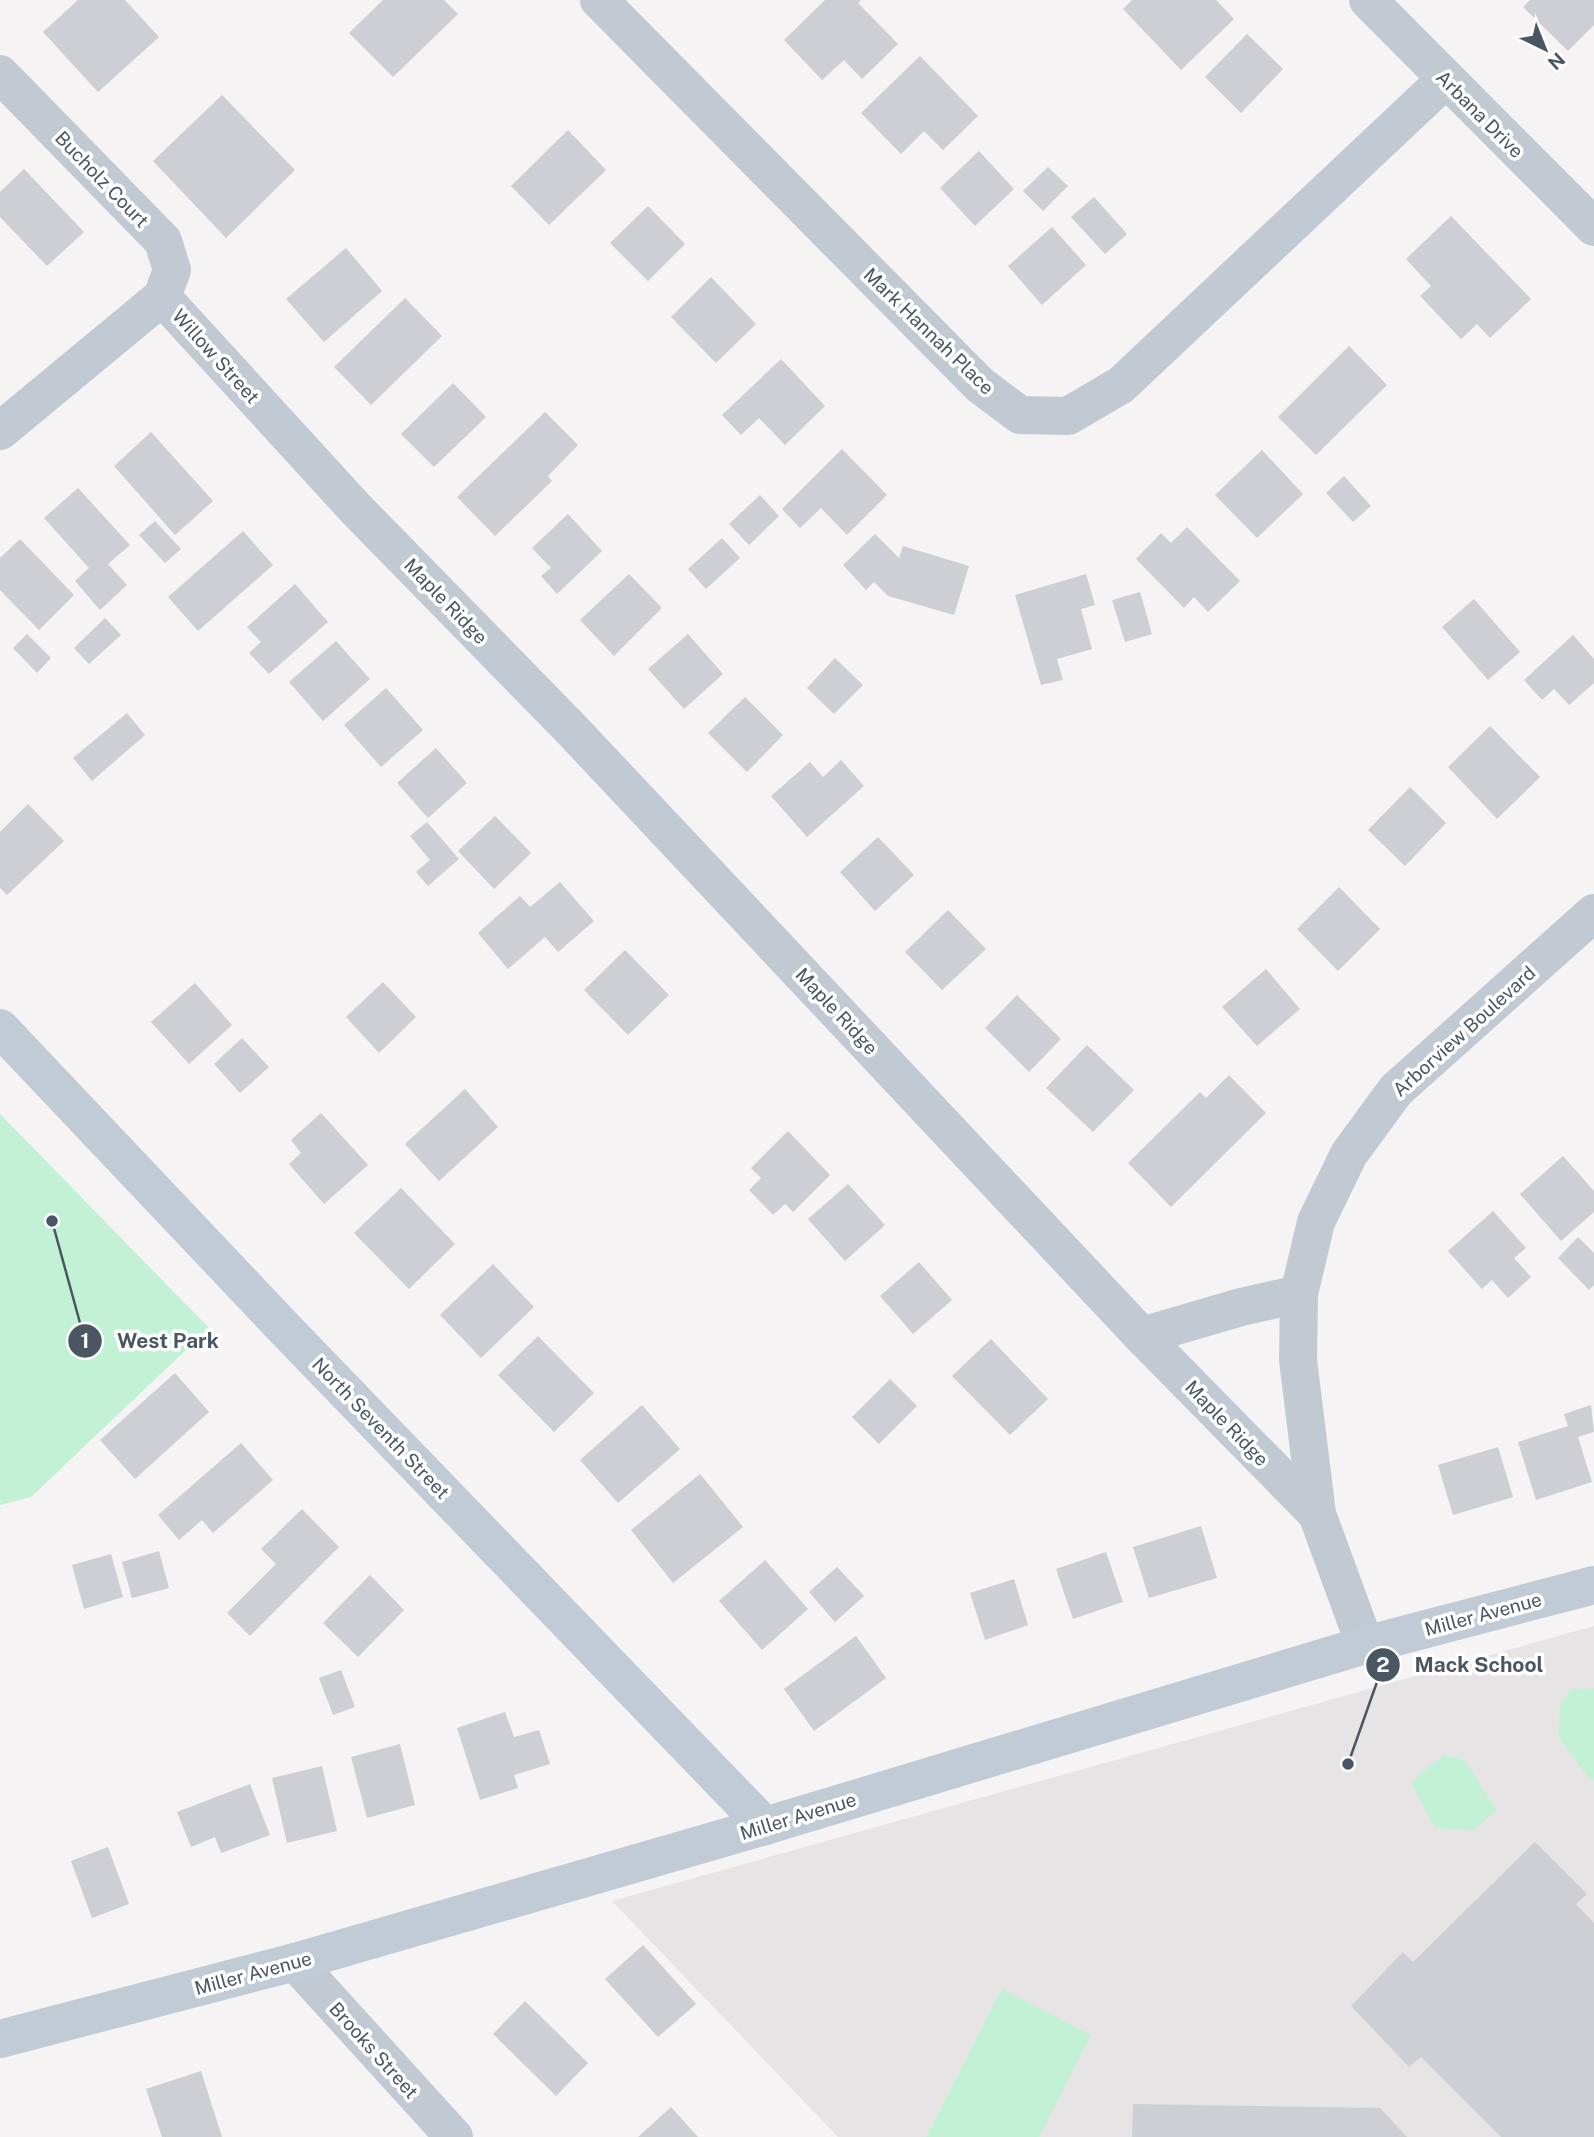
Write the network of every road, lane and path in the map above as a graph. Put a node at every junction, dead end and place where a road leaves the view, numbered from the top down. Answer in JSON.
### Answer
{"nodes":[{"id":1,"x":598,"y":0,"type":"edge"},
{"id":2,"x":1368,"y":0,"type":"edge"},
{"id":3,"x":0,"y":74,"type":"edge"},
{"id":4,"x":1445,"y":80,"type":"junction"},
{"id":5,"x":1594,"y":227,"type":"edge"},
{"id":6,"x":162,"y":297,"type":"junction"},
{"id":7,"x":0,"y":430,"type":"edge"},
{"id":8,"x":356,"y":509,"type":"joint"},
{"id":9,"x":1594,"y":914,"type":"edge"},
{"id":10,"x":0,"y":1028,"type":"edge"},
{"id":11,"x":1299,"y":1294,"type":"junction"},
{"id":12,"x":1142,"y":1336,"type":"junction"},
{"id":13,"x":1317,"y":1514,"type":"junction"},
{"id":14,"x":1594,"y":1585,"type":"edge"},
{"id":15,"x":1365,"y":1646,"type":"junction"},
{"id":16,"x":765,"y":1826,"type":"junction"},
{"id":17,"x":295,"y":1962,"type":"junction"},
{"id":18,"x":0,"y":2039,"type":"edge"},
{"id":19,"x":454,"y":2137,"type":"edge"}],
"edges":[{"from":1,"to":4,"type":"street","name":"Mark Hannah Place"},
{"from":2,"to":4,"type":"street","name":"Arbana Drive"},
{"from":3,"to":6,"type":"street","name":"Bucholz Court"},
{"from":4,"to":5,"type":"street","name":"Arbana Drive"},
{"from":6,"to":7,"type":"street","name":"Willow Street"},
{"from":6,"to":8,"type":"street","name":"Willow Street"},
{"from":8,"to":12,"type":"street","name":"Maple Ridge"},
{"from":9,"to":11,"type":"street","name":"Arborview Boulevard"},
{"from":10,"to":16,"type":"main road","name":"North Seventh Street"},
{"from":11,"to":12,"type":"street"},
{"from":11,"to":13,"type":"street","name":"Arborview Boulevard"},
{"from":12,"to":13,"type":"street","name":"Maple Ridge"},
{"from":13,"to":15,"type":"street","name":"Arborview Boulevard"},
{"from":14,"to":15,"type":"main road","name":"Miller Avenue"},
{"from":15,"to":16,"type":"main road","name":"Miller Avenue"},
{"from":16,"to":17,"type":"main road","name":"Miller Avenue"},
{"from":17,"to":18,"type":"main road","name":"Miller Avenue"},
{"from":17,"to":19,"type":"street","name":"Brooks Street"}]}
